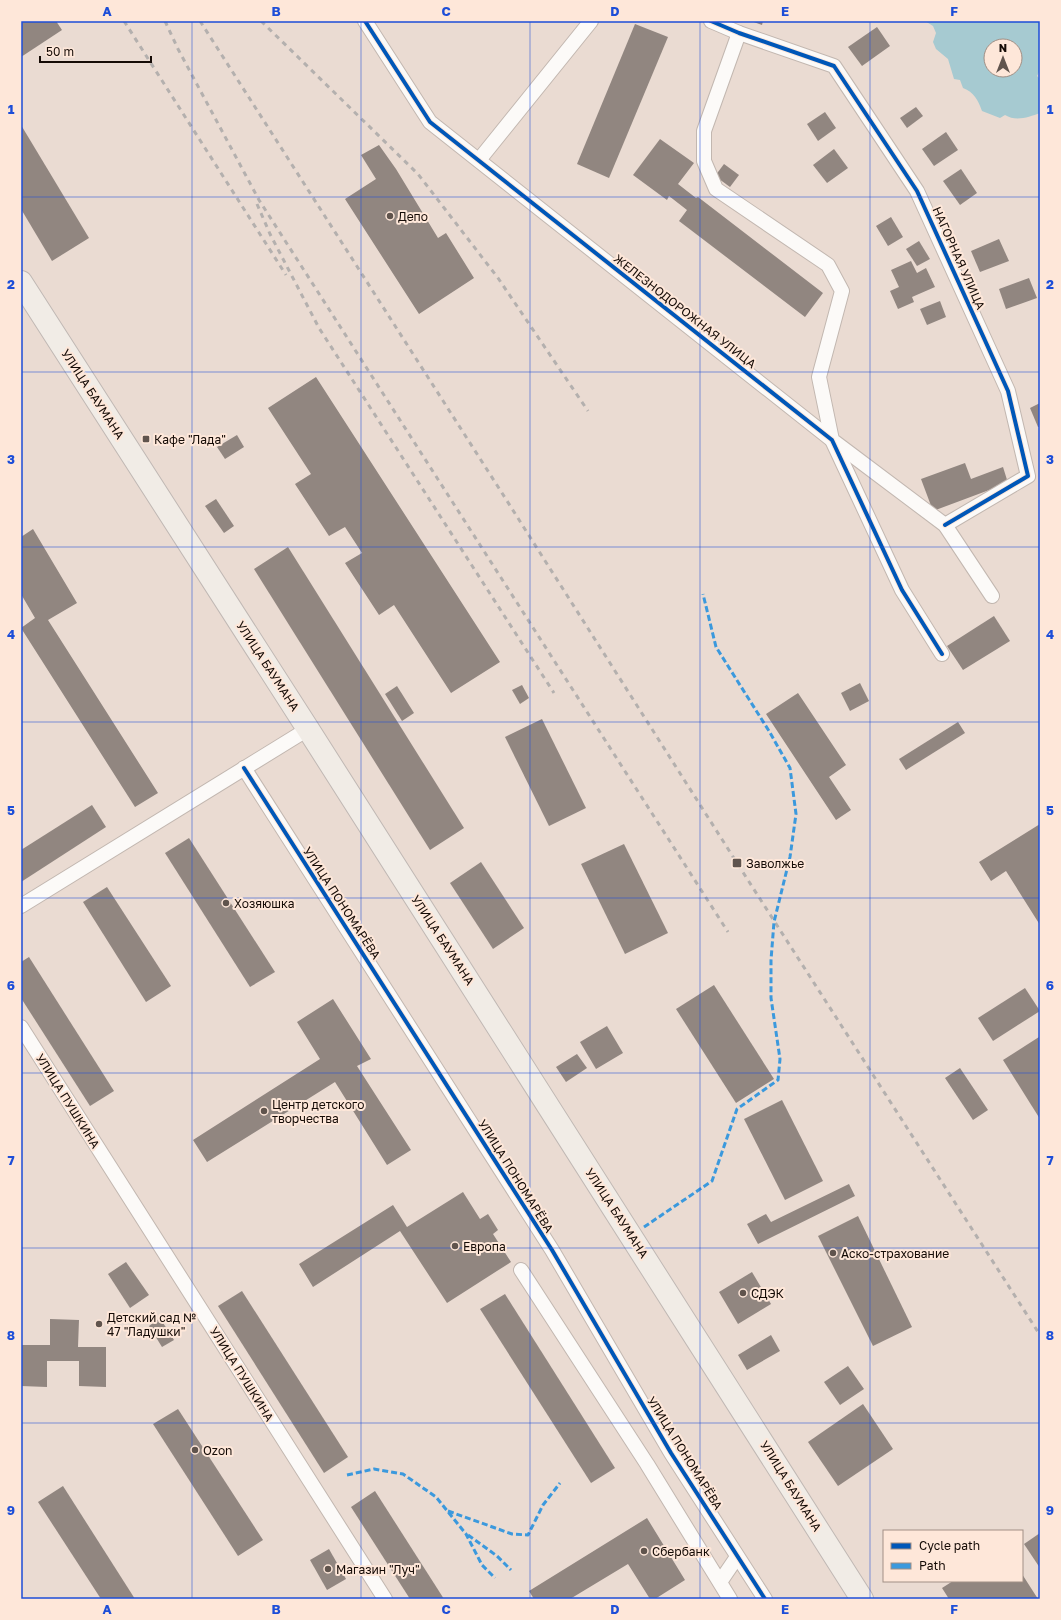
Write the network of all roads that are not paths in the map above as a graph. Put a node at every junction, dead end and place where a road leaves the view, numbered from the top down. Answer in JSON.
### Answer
{"nodes":[{"id":1,"x":365,"y":21,"type":"edge"},
{"id":2,"x":591,"y":21,"type":"edge"},
{"id":3,"x":711,"y":21,"type":"edge"},
{"id":4,"x":739,"y":33,"type":"junction"},
{"id":5,"x":479,"y":160,"type":"junction"},
{"id":6,"x":21,"y":282,"type":"edge"},
{"id":7,"x":832,"y":440,"type":"junction"},
{"id":8,"x":945,"y":525,"type":"junction"},
{"id":9,"x":992,"y":596,"type":"dead end"},
{"id":10,"x":942,"y":654,"type":"dead end"},
{"id":11,"x":308,"y":729,"type":"junction"},
{"id":12,"x":244,"y":768,"type":"junction"},
{"id":13,"x":21,"y":906,"type":"edge"},
{"id":14,"x":21,"y":1027,"type":"edge"},
{"id":15,"x":521,"y":1270,"type":"dead end"},
{"id":16,"x":737,"y":1557,"type":"junction"},
{"id":17,"x":720,"y":1582,"type":"junction"},
{"id":18,"x":385,"y":1599,"type":"edge"},
{"id":19,"x":730,"y":1599,"type":"edge"},
{"id":20,"x":765,"y":1599,"type":"edge"},
{"id":21,"x":862,"y":1599,"type":"edge"}],
"edges":[{"from":1,"to":5,"type":"street","name":"ЖЕЛЕЗНОДОРОЖНАЯ УЛИЦА"},
{"from":2,"to":5,"type":"street"},
{"from":3,"to":4,"type":"street"},
{"from":4,"to":7,"type":"street"},
{"from":4,"to":8,"type":"street","name":"НАГОРНАЯ УЛИЦА"},
{"from":5,"to":7,"type":"street","name":"ЖЕЛЕЗНОДОРОЖНАЯ УЛИЦА"},
{"from":6,"to":11,"type":"main road","name":"УЛИЦА БАУМАНА"},
{"from":7,"to":8,"type":"street"},
{"from":7,"to":10,"type":"street","name":"ЖЕЛЕЗНОДОРОЖНАЯ УЛИЦА"},
{"from":8,"to":9,"type":"street"},
{"from":11,"to":12,"type":"street"},
{"from":11,"to":21,"type":"main road","name":"УЛИЦА БАУМАНА"},
{"from":12,"to":13,"type":"street"},
{"from":12,"to":16,"type":"street","name":"УЛИЦА ПОНОМАРЁВА"},
{"from":14,"to":18,"type":"street","name":"УЛИЦА ПУШКИНА"},
{"from":15,"to":17,"type":"street"},
{"from":16,"to":17,"type":"street"},
{"from":16,"to":20,"type":"street","name":"УЛИЦА ПОНОМАРЁВА"},
{"from":17,"to":19,"type":"street"}]}
